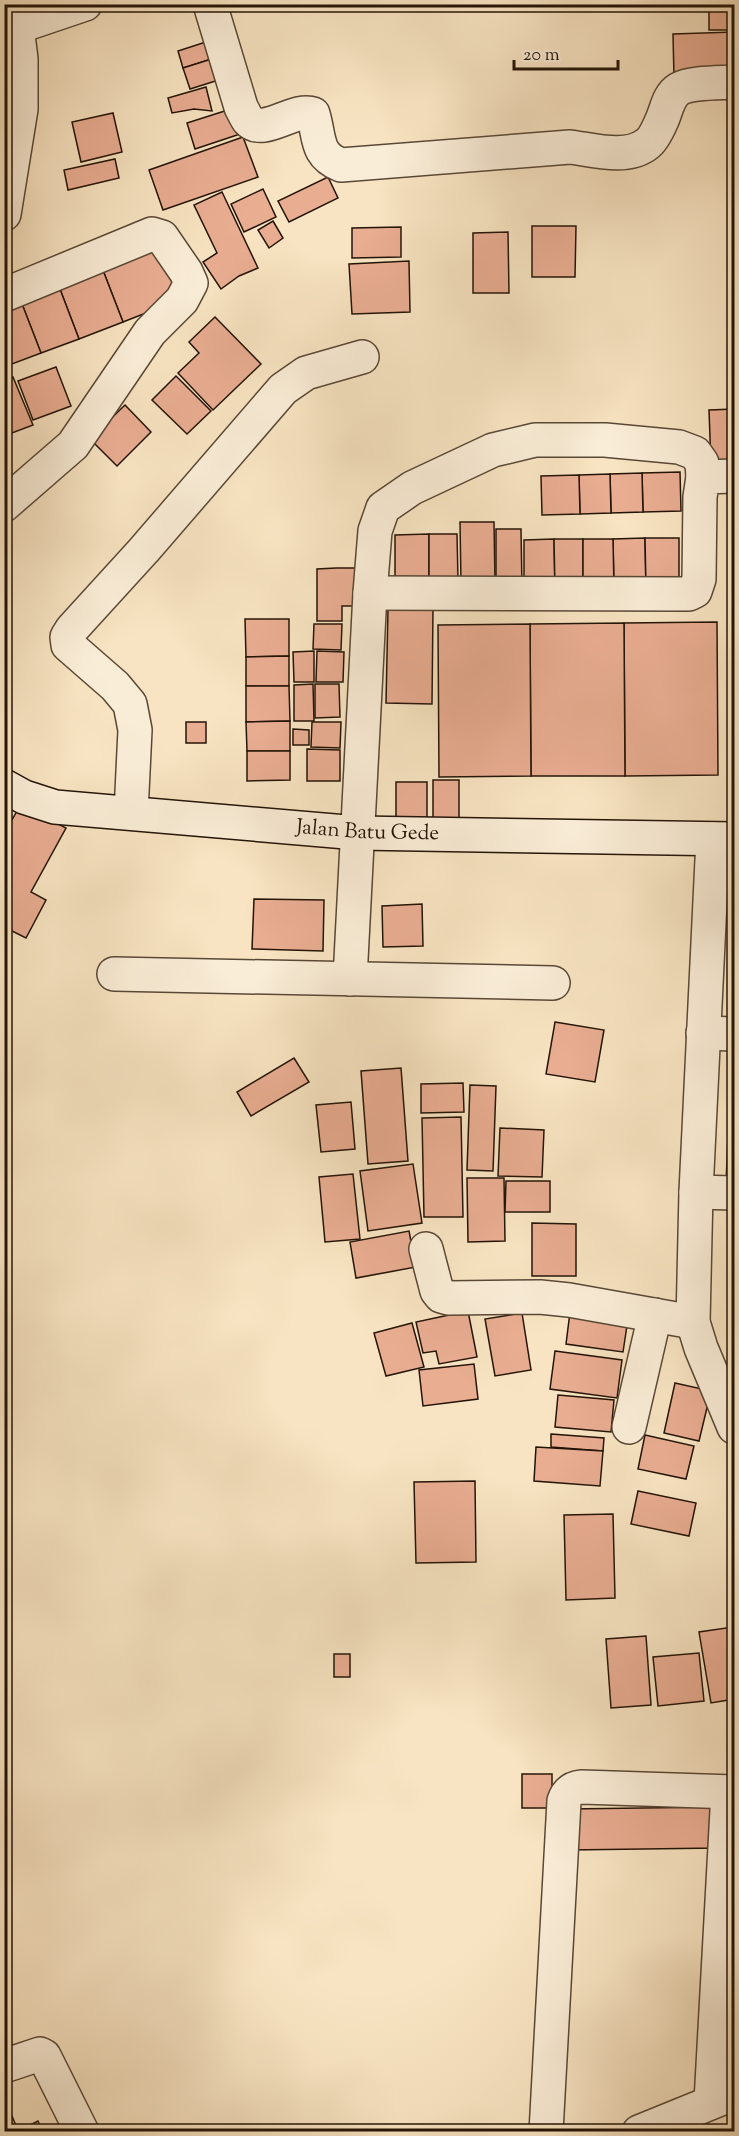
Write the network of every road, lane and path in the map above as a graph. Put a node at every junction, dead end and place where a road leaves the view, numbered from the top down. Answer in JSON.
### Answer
{"nodes":[{"id":1,"x":85,"y":4,"type":"edge"},
{"id":2,"x":210,"y":4,"type":"edge"},
{"id":3,"x":12,"y":16,"type":"edge"},
{"id":4,"x":735,"y":82,"type":"edge"},
{"id":5,"x":4,"y":214,"type":"edge"},
{"id":6,"x":4,"y":295,"type":"edge"},
{"id":7,"x":362,"y":357,"type":"dead end"},
{"id":8,"x":719,"y":476,"type":"edge"},
{"id":9,"x":4,"y":505,"type":"edge"},
{"id":10,"x":370,"y":593,"type":"junction"},
{"id":11,"x":4,"y":786,"type":"edge"},
{"id":12,"x":131,"y":813,"type":"junction"},
{"id":13,"x":358,"y":833,"type":"junction"},
{"id":14,"x":724,"y":839,"type":"edge"},
{"id":15,"x":114,"y":974,"type":"dead end"},
{"id":16,"x":350,"y":979,"type":"junction"},
{"id":17,"x":553,"y":983,"type":"dead end"},
{"id":18,"x":719,"y":1034,"type":"edge"},
{"id":19,"x":696,"y":1192,"type":"junction"},
{"id":20,"x":735,"y":1193,"type":"edge"},
{"id":21,"x":426,"y":1249,"type":"dead end"},
{"id":22,"x":655,"y":1315,"type":"junction"},
{"id":23,"x":693,"y":1322,"type":"junction"},
{"id":24,"x":629,"y":1427,"type":"dead end"},
{"id":25,"x":735,"y":1427,"type":"edge"},
{"id":26,"x":731,"y":1792,"type":"edge"},
{"id":27,"x":4,"y":2066,"type":"edge"},
{"id":28,"x":723,"y":2098,"type":"edge"},
{"id":29,"x":82,"y":2132,"type":"edge"},
{"id":30,"x":546,"y":2132,"type":"edge"},
{"id":31,"x":639,"y":2132,"type":"edge"}],
"edges":[{"from":1,"to":3,"type":"street"},
{"from":2,"to":4,"type":"street"},
{"from":3,"to":5,"type":"street"},
{"from":6,"to":9,"type":"street"},
{"from":7,"to":12,"type":"street"},
{"from":8,"to":10,"type":"street"},
{"from":8,"to":10,"type":"street"},
{"from":10,"to":13,"type":"street"},
{"from":11,"to":12,"type":"street","name":"Jalan Batu Gede"},
{"from":12,"to":13,"type":"street","name":"Jalan Batu Gede"},
{"from":13,"to":14,"type":"street","name":"Jalan Batu Gede"},
{"from":13,"to":16,"type":"street"},
{"from":14,"to":18,"type":"street"},
{"from":15,"to":16,"type":"street"},
{"from":16,"to":17,"type":"street"},
{"from":18,"to":19,"type":"street"},
{"from":19,"to":20,"type":"street"},
{"from":19,"to":23,"type":"street"},
{"from":21,"to":22,"type":"street"},
{"from":22,"to":23,"type":"street"},
{"from":22,"to":24,"type":"street"},
{"from":23,"to":25,"type":"street"},
{"from":26,"to":28,"type":"street"},
{"from":26,"to":30,"type":"street"},
{"from":27,"to":29,"type":"street"},
{"from":28,"to":31,"type":"street"}]}
